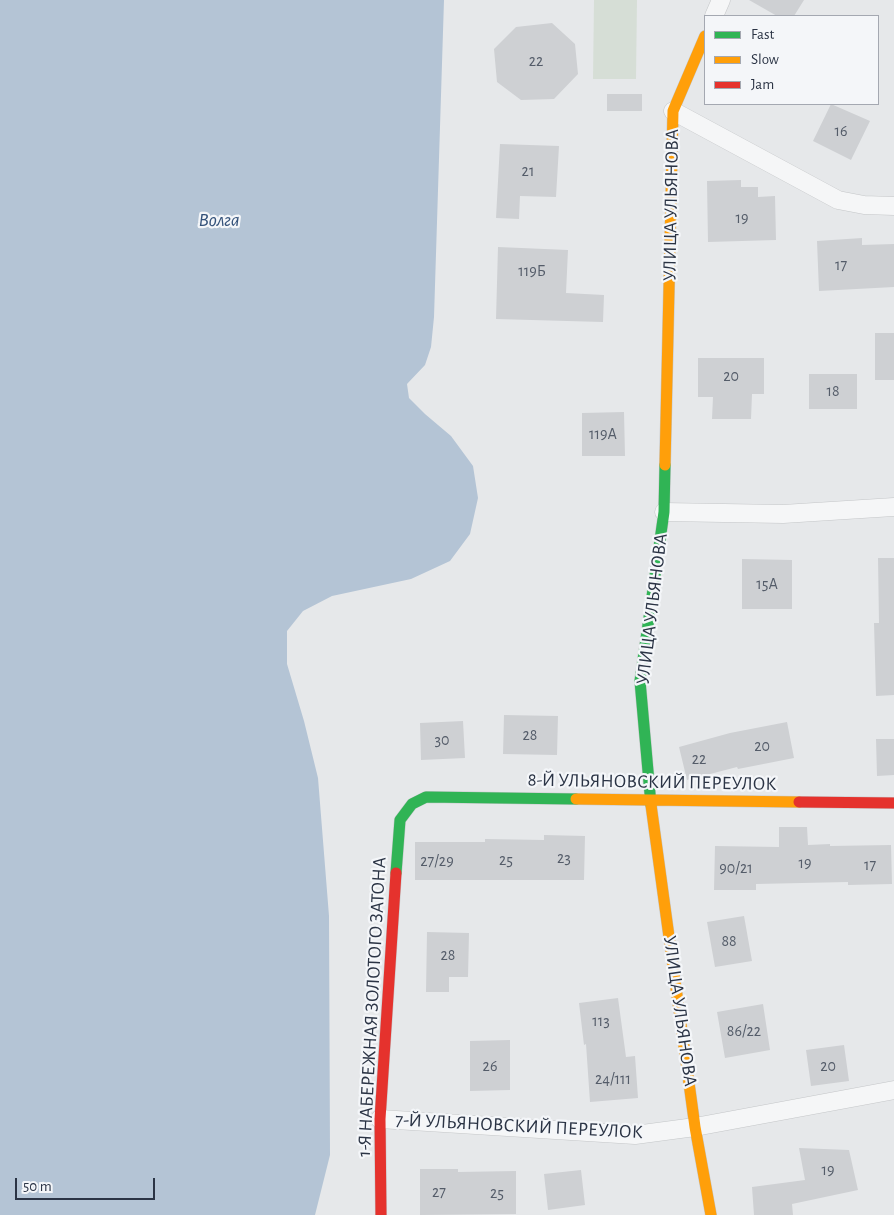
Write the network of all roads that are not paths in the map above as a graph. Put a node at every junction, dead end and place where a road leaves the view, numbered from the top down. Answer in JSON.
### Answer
{"nodes":[{"id":1,"x":720,"y":0,"type":"edge"},
{"id":2,"x":714,"y":15,"type":"edge"},
{"id":3,"x":704,"y":38,"type":"edge"},
{"id":4,"x":673,"y":111,"type":"junction"},
{"id":5,"x":894,"y":206,"type":"edge"},
{"id":6,"x":894,"y":507,"type":"edge"},
{"id":7,"x":664,"y":512,"type":"junction"},
{"id":8,"x":650,"y":798,"type":"junction"},
{"id":9,"x":894,"y":803,"type":"edge"},
{"id":10,"x":412,"y":804,"type":"joint"},
{"id":11,"x":894,"y":1090,"type":"edge"},
{"id":12,"x":380,"y":1119,"type":"junction"},
{"id":13,"x":696,"y":1127,"type":"junction"},
{"id":14,"x":381,"y":1215,"type":"edge"},
{"id":15,"x":711,"y":1215,"type":"edge"}],
"edges":[{"from":1,"to":2,"type":"street"},
{"from":3,"to":4,"type":"street","name":"УЛИЦА УЛЬЯНОВА"},
{"from":4,"to":5,"type":"street"},
{"from":4,"to":7,"type":"street","name":"УЛИЦА УЛЬЯНОВА"},
{"from":6,"to":7,"type":"street"},
{"from":7,"to":8,"type":"street","name":"УЛИЦА УЛЬЯНОВА"},
{"from":8,"to":9,"type":"street","name":"8-Й УЛЬЯНОВСКИЙ ПЕРЕУЛОК"},
{"from":8,"to":10,"type":"street","name":"8-Й УЛЬЯНОВСКИЙ ПЕРЕУЛОК"},
{"from":8,"to":13,"type":"street","name":"УЛИЦА УЛЬЯНОВА"},
{"from":10,"to":12,"type":"street","name":"1-Я НАБЕРЕЖНАЯ ЗОЛОТОГО ЗАТОНА"},
{"from":11,"to":13,"type":"street","name":"7-Й УЛЬЯНОВСКИЙ ПЕРЕУЛОК"},
{"from":12,"to":13,"type":"street","name":"7-Й УЛЬЯНОВСКИЙ ПЕРЕУЛОК"},
{"from":12,"to":14,"type":"street","name":"1-Я НАБЕРЕЖНАЯ ЗОЛОТОГО ЗАТОНА"},
{"from":13,"to":15,"type":"street","name":"УЛИЦА УЛЬЯНОВА"}]}
